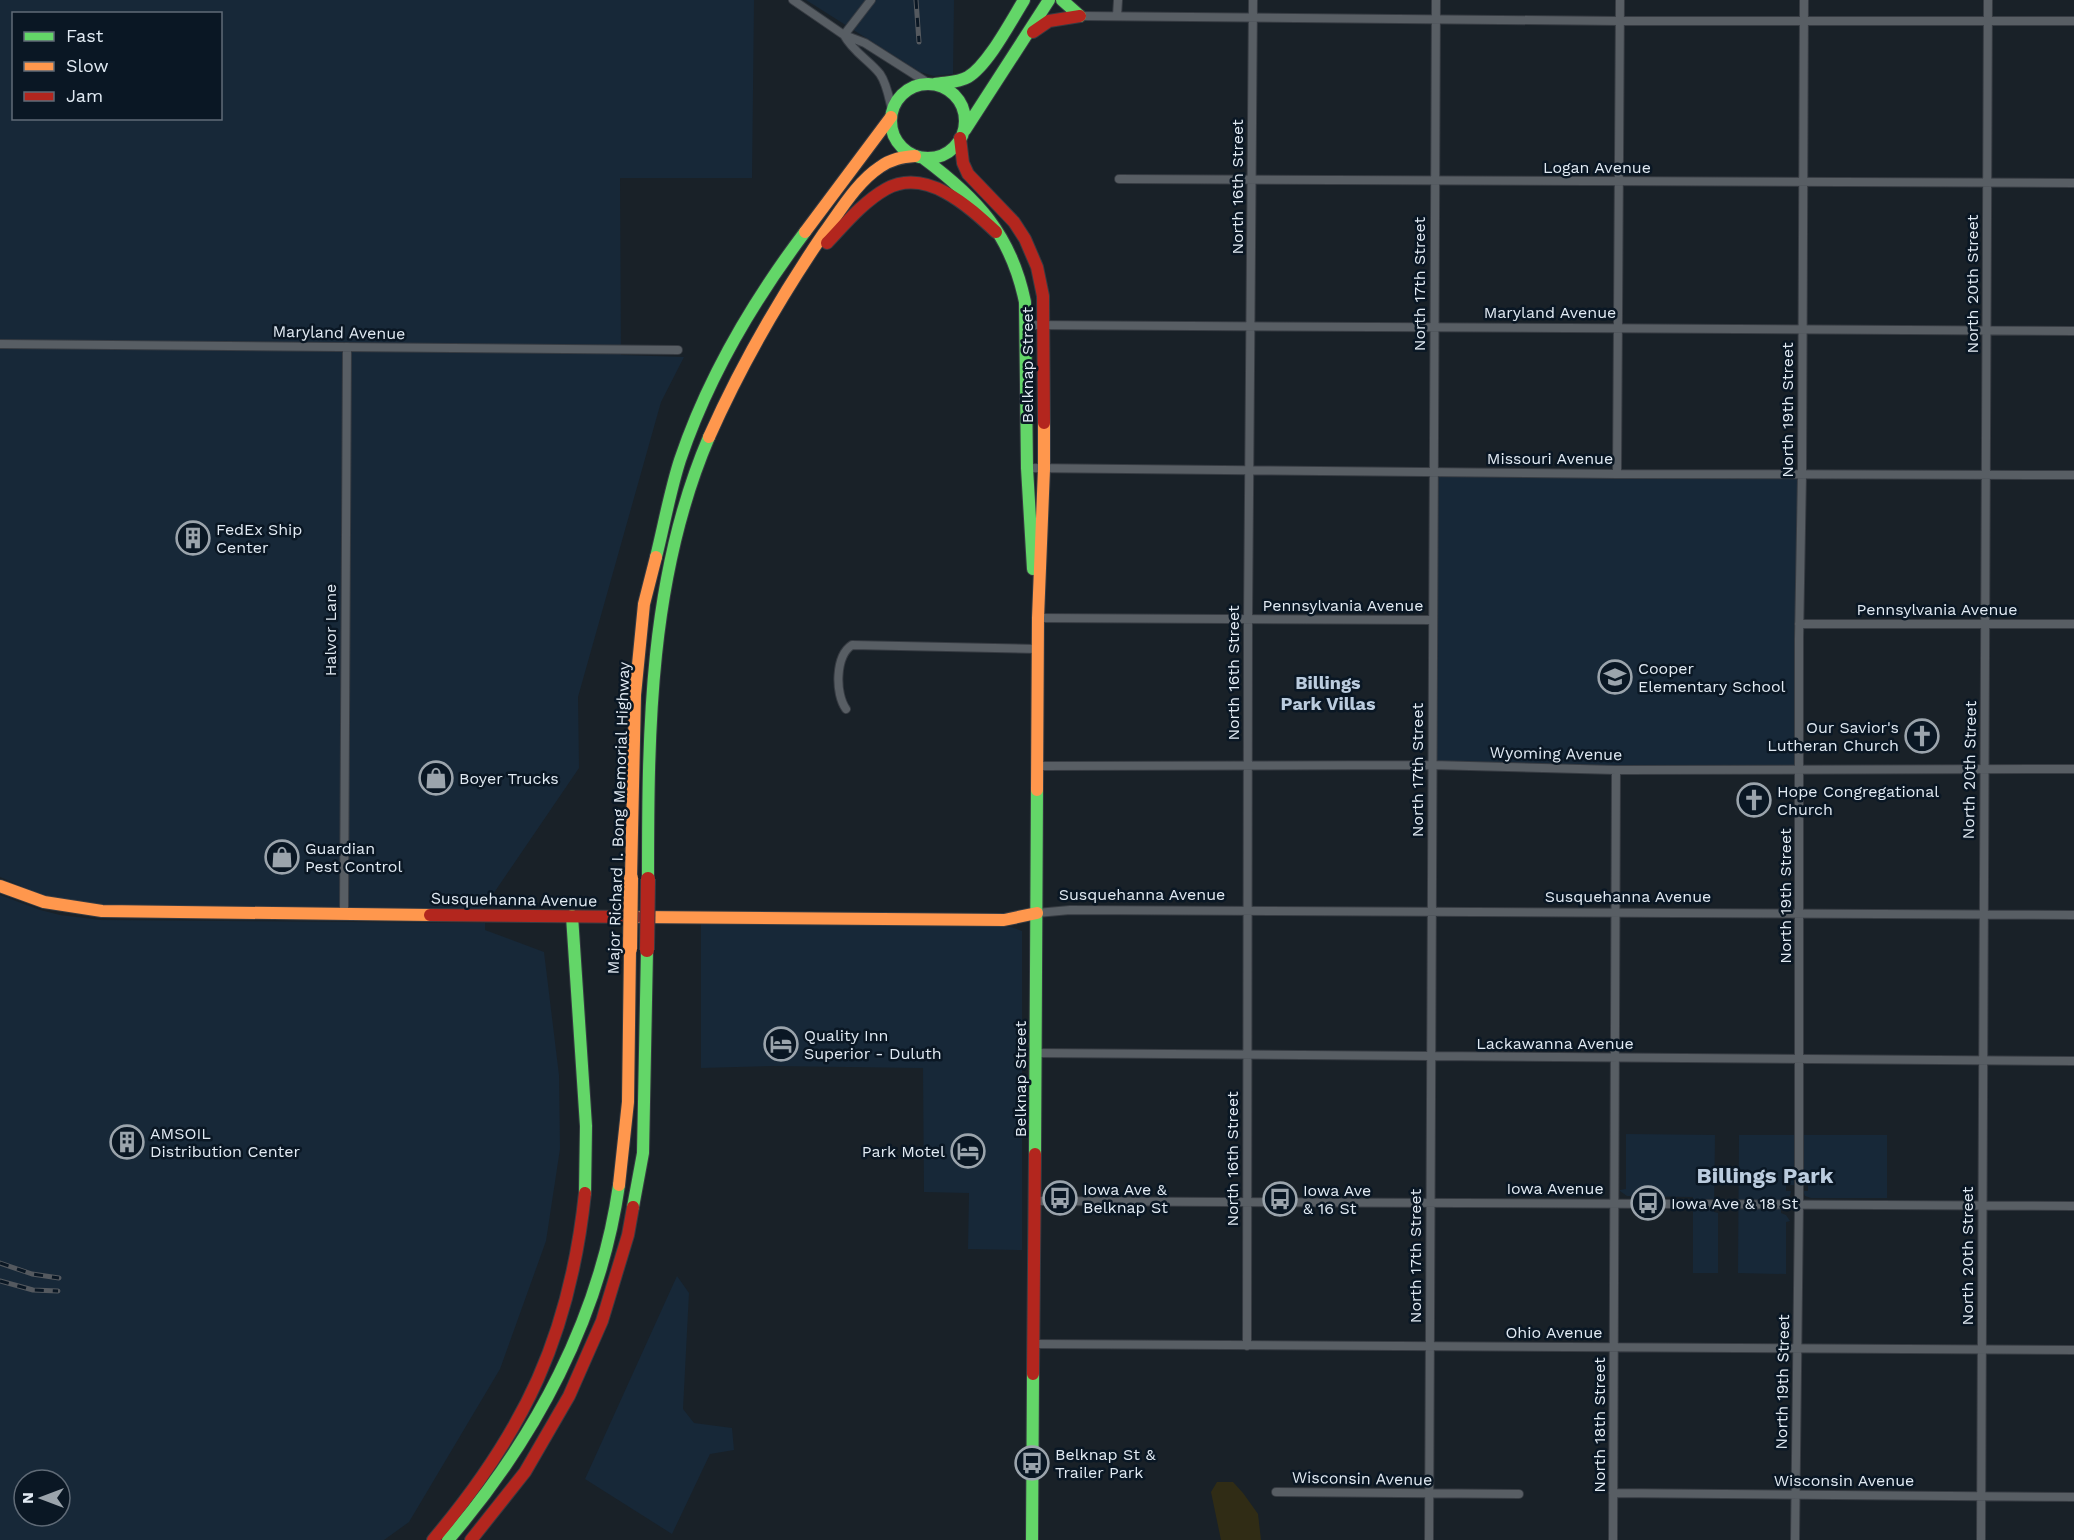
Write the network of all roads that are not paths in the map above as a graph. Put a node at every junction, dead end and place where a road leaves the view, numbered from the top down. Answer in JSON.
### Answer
{"nodes":[{"id":1,"x":793,"y":0,"type":"edge"},
{"id":2,"x":871,"y":0,"type":"edge"},
{"id":3,"x":1024,"y":0,"type":"edge"},
{"id":4,"x":1049,"y":0,"type":"edge"},
{"id":5,"x":1062,"y":0,"type":"edge"},
{"id":6,"x":1118,"y":0,"type":"edge"},
{"id":7,"x":1253,"y":0,"type":"edge"},
{"id":8,"x":1436,"y":0,"type":"edge"},
{"id":9,"x":1620,"y":0,"type":"edge"},
{"id":10,"x":1804,"y":0,"type":"edge"},
{"id":11,"x":1988,"y":0,"type":"edge"},
{"id":12,"x":1080,"y":16,"type":"junction"},
{"id":13,"x":1117,"y":16,"type":"junction"},
{"id":14,"x":1253,"y":17,"type":"junction"},
{"id":15,"x":1436,"y":19,"type":"junction"},
{"id":16,"x":1803,"y":20,"type":"junction"},
{"id":17,"x":1620,"y":21,"type":"junction"},
{"id":18,"x":1988,"y":21,"type":"junction"},
{"id":19,"x":2074,"y":21,"type":"edge"},
{"id":20,"x":844,"y":36,"type":"junction"},
{"id":21,"x":1026,"y":38,"type":"junction"},
{"id":22,"x":931,"y":84,"type":"junction"},
{"id":23,"x":891,"y":114,"type":"junction"},
{"id":24,"x":962,"y":135,"type":"junction"},
{"id":25,"x":919,"y":157,"type":"junction"},
{"id":26,"x":1252,"y":178,"type":"junction"},
{"id":27,"x":1119,"y":179,"type":"dead end"},
{"id":28,"x":1435,"y":180,"type":"junction"},
{"id":29,"x":1618,"y":182,"type":"junction"},
{"id":30,"x":1803,"y":182,"type":"junction"},
{"id":31,"x":1988,"y":182,"type":"junction"},
{"id":32,"x":2074,"y":183,"type":"edge"},
{"id":33,"x":996,"y":232,"type":"junction"},
{"id":34,"x":799,"y":270,"type":"junction"},
{"id":35,"x":1025,"y":325,"type":"junction"},
{"id":36,"x":1044,"y":325,"type":"junction"},
{"id":37,"x":1251,"y":325,"type":"junction"},
{"id":38,"x":1434,"y":327,"type":"junction"},
{"id":39,"x":1618,"y":328,"type":"junction"},
{"id":40,"x":1802,"y":330,"type":"junction"},
{"id":41,"x":1986,"y":330,"type":"junction"},
{"id":42,"x":2074,"y":331,"type":"edge"},
{"id":43,"x":0,"y":344,"type":"edge"},
{"id":44,"x":347,"y":347,"type":"junction"},
{"id":45,"x":678,"y":350,"type":"dead end"},
{"id":46,"x":1027,"y":468,"type":"junction"},
{"id":47,"x":1044,"y":469,"type":"junction"},
{"id":48,"x":1250,"y":471,"type":"junction"},
{"id":49,"x":1434,"y":472,"type":"junction"},
{"id":50,"x":1617,"y":474,"type":"junction"},
{"id":51,"x":1802,"y":474,"type":"junction"},
{"id":52,"x":1985,"y":475,"type":"junction"},
{"id":53,"x":2074,"y":475,"type":"edge"},
{"id":54,"x":1038,"y":618,"type":"junction"},
{"id":55,"x":1248,"y":620,"type":"junction"},
{"id":56,"x":1433,"y":620,"type":"junction"},
{"id":57,"x":1799,"y":624,"type":"junction"},
{"id":58,"x":1985,"y":624,"type":"junction"},
{"id":59,"x":2074,"y":624,"type":"edge"},
{"id":60,"x":1038,"y":649,"type":"junction"},
{"id":61,"x":846,"y":709,"type":"dead end"},
{"id":62,"x":1248,"y":765,"type":"junction"},
{"id":63,"x":1432,"y":765,"type":"junction"},
{"id":64,"x":1037,"y":766,"type":"junction"},
{"id":65,"x":1984,"y":769,"type":"junction"},
{"id":66,"x":2074,"y":769,"type":"edge"},
{"id":67,"x":1616,"y":770,"type":"junction"},
{"id":68,"x":1799,"y":770,"type":"junction"},
{"id":69,"x":0,"y":886,"type":"edge"},
{"id":70,"x":1248,"y":911,"type":"junction"},
{"id":71,"x":1431,"y":911,"type":"junction"},
{"id":72,"x":1037,"y":913,"type":"junction"},
{"id":73,"x":1615,"y":913,"type":"junction"},
{"id":74,"x":1800,"y":913,"type":"junction"},
{"id":75,"x":344,"y":914,"type":"junction"},
{"id":76,"x":1983,"y":914,"type":"junction"},
{"id":77,"x":2074,"y":915,"type":"edge"},
{"id":78,"x":572,"y":916,"type":"junction"},
{"id":79,"x":1036,"y":1053,"type":"junction"},
{"id":80,"x":1248,"y":1054,"type":"junction"},
{"id":81,"x":1431,"y":1057,"type":"junction"},
{"id":82,"x":1615,"y":1059,"type":"junction"},
{"id":83,"x":1800,"y":1059,"type":"junction"},
{"id":84,"x":1983,"y":1061,"type":"junction"},
{"id":85,"x":2074,"y":1061,"type":"edge"},
{"id":86,"x":1035,"y":1201,"type":"junction"},
{"id":87,"x":1247,"y":1202,"type":"junction"},
{"id":88,"x":1614,"y":1202,"type":"junction"},
{"id":89,"x":1430,"y":1203,"type":"junction"},
{"id":90,"x":1799,"y":1204,"type":"junction"},
{"id":91,"x":1982,"y":1205,"type":"junction"},
{"id":92,"x":2074,"y":1206,"type":"edge"},
{"id":93,"x":1034,"y":1344,"type":"junction"},
{"id":94,"x":1247,"y":1346,"type":"junction"},
{"id":95,"x":1430,"y":1347,"type":"junction"},
{"id":96,"x":1614,"y":1348,"type":"junction"},
{"id":97,"x":1797,"y":1348,"type":"junction"},
{"id":98,"x":1982,"y":1349,"type":"junction"},
{"id":99,"x":2074,"y":1350,"type":"edge"},
{"id":100,"x":1276,"y":1492,"type":"dead end"},
{"id":101,"x":1613,"y":1493,"type":"junction"},
{"id":102,"x":1429,"y":1494,"type":"junction"},
{"id":103,"x":1519,"y":1494,"type":"dead end"},
{"id":104,"x":1796,"y":1495,"type":"junction"},
{"id":105,"x":1981,"y":1496,"type":"junction"},
{"id":106,"x":2074,"y":1497,"type":"edge"},
{"id":107,"x":433,"y":1540,"type":"edge"},
{"id":108,"x":448,"y":1540,"type":"edge"},
{"id":109,"x":471,"y":1540,"type":"edge"},
{"id":110,"x":1032,"y":1540,"type":"edge"},
{"id":111,"x":1429,"y":1540,"type":"edge"},
{"id":112,"x":1613,"y":1540,"type":"edge"},
{"id":113,"x":1795,"y":1540,"type":"edge"},
{"id":114,"x":1981,"y":1540,"type":"edge"}],
"edges":[{"from":1,"to":20,"type":"street"},
{"from":2,"to":20,"type":"street"},
{"from":3,"to":22,"type":"main road"},
{"from":4,"to":21,"type":"main road"},
{"from":5,"to":12,"type":"main road"},
{"from":6,"to":13,"type":"street"},
{"from":7,"to":14,"type":"street","name":"North 16th Street"},
{"from":8,"to":15,"type":"street","name":"North 17th Street"},
{"from":9,"to":17,"type":"street"},
{"from":10,"to":16,"type":"street","name":"North 19th Street"},
{"from":11,"to":18,"type":"street","name":"North 20th Street"},
{"from":12,"to":13,"type":"street"},
{"from":12,"to":21,"type":"main road"},
{"from":13,"to":14,"type":"street"},
{"from":14,"to":15,"type":"street"},
{"from":14,"to":26,"type":"street","name":"North 16th Street"},
{"from":15,"to":17,"type":"street"},
{"from":15,"to":28,"type":"street","name":"North 17th Street"},
{"from":16,"to":17,"type":"street"},
{"from":16,"to":18,"type":"street"},
{"from":16,"to":30,"type":"street","name":"North 19th Street"},
{"from":17,"to":29,"type":"street"},
{"from":18,"to":19,"type":"street"},
{"from":18,"to":31,"type":"street","name":"North 20th Street"},
{"from":20,"to":22,"type":"street"},
{"from":20,"to":23,"type":"street"},
{"from":21,"to":24,"type":"main road"},
{"from":22,"to":23,"type":"main road"},
{"from":22,"to":24,"type":"main road"},
{"from":23,"to":25,"type":"main road"},
{"from":23,"to":108,"type":"main road","name":"Major Richard I. Bong Memorial Highway","bridge":true},
{"from":24,"to":25,"type":"main road"},
{"from":24,"to":36,"type":"main road","name":"Belknap Street"},
{"from":25,"to":33,"type":"main road","name":"Belknap Street"},
{"from":25,"to":34,"type":"main road","name":"Major Richard I. Bong Memorial Highway"},
{"from":26,"to":27,"type":"street","name":"Logan Avenue"},
{"from":26,"to":28,"type":"street","name":"Logan Avenue"},
{"from":26,"to":37,"type":"street","name":"North 16th Street"},
{"from":28,"to":29,"type":"street","name":"Logan Avenue"},
{"from":28,"to":38,"type":"street","name":"North 17th Street"},
{"from":29,"to":30,"type":"street","name":"Logan Avenue"},
{"from":29,"to":39,"type":"street"},
{"from":30,"to":31,"type":"street","name":"Logan Avenue"},
{"from":30,"to":40,"type":"street","name":"North 19th Street"},
{"from":31,"to":32,"type":"street","name":"Logan Avenue"},
{"from":31,"to":41,"type":"street","name":"North 20th Street"},
{"from":33,"to":34,"type":"main road"},
{"from":33,"to":35,"type":"main road","name":"Belknap Street"},
{"from":34,"to":109,"type":"main road","name":"Major Richard I. Bong Memorial Highway","bridge":true},
{"from":35,"to":36,"type":"street","name":"Maryland Avenue"},
{"from":35,"to":46,"type":"main road","name":"Belknap Street"},
{"from":36,"to":37,"type":"street","name":"Maryland Avenue"},
{"from":36,"to":47,"type":"main road","name":"Belknap Street"},
{"from":37,"to":38,"type":"street","name":"Maryland Avenue"},
{"from":37,"to":48,"type":"street","name":"North 16th Street"},
{"from":38,"to":39,"type":"street","name":"Maryland Avenue"},
{"from":38,"to":49,"type":"street","name":"North 17th Street"},
{"from":39,"to":40,"type":"street","name":"Maryland Avenue"},
{"from":39,"to":50,"type":"street"},
{"from":40,"to":41,"type":"street","name":"Maryland Avenue"},
{"from":40,"to":51,"type":"street","name":"North 19th Street"},
{"from":41,"to":42,"type":"street","name":"Maryland Avenue"},
{"from":41,"to":52,"type":"street","name":"North 20th Street"},
{"from":43,"to":44,"type":"street","name":"Maryland Avenue"},
{"from":44,"to":45,"type":"street","name":"Maryland Avenue"},
{"from":44,"to":75,"type":"street","name":"Halvor Lane"},
{"from":46,"to":47,"type":"street","name":"Missouri Avenue"},
{"from":46,"to":54,"type":"main road","name":"Belknap Street"},
{"from":47,"to":48,"type":"street","name":"Missouri Avenue"},
{"from":47,"to":54,"type":"main road","name":"Belknap Street"},
{"from":48,"to":49,"type":"street","name":"Missouri Avenue"},
{"from":48,"to":55,"type":"street","name":"North 16th Street"},
{"from":49,"to":50,"type":"street","name":"Missouri Avenue"},
{"from":49,"to":56,"type":"street","name":"North 17th Street"},
{"from":50,"to":51,"type":"street","name":"Missouri Avenue"},
{"from":51,"to":52,"type":"street","name":"Missouri Avenue"},
{"from":51,"to":57,"type":"street","name":"North 19th Street"},
{"from":52,"to":53,"type":"street","name":"Missouri Avenue"},
{"from":52,"to":58,"type":"street","name":"North 20th Street"},
{"from":54,"to":55,"type":"street","name":"Pennsylvania Avenue"},
{"from":54,"to":60,"type":"main road","name":"Belknap Street"},
{"from":55,"to":56,"type":"street","name":"Pennsylvania Avenue"},
{"from":55,"to":62,"type":"street","name":"North 16th Street"},
{"from":56,"to":63,"type":"street","name":"North 17th Street"},
{"from":57,"to":58,"type":"street","name":"Pennsylvania Avenue"},
{"from":57,"to":68,"type":"street","name":"North 19th Street"},
{"from":58,"to":59,"type":"street","name":"Pennsylvania Avenue"},
{"from":58,"to":65,"type":"street","name":"North 20th Street"},
{"from":60,"to":61,"type":"street"},
{"from":60,"to":64,"type":"main road","name":"Belknap Street"},
{"from":62,"to":63,"type":"street","name":"Wyoming Avenue"},
{"from":62,"to":64,"type":"street","name":"Wyoming Avenue"},
{"from":62,"to":70,"type":"street","name":"North 16th Street"},
{"from":63,"to":67,"type":"street","name":"Wyoming Avenue"},
{"from":63,"to":71,"type":"street","name":"North 17th Street"},
{"from":64,"to":72,"type":"main road","name":"Belknap Street"},
{"from":65,"to":66,"type":"street","name":"Wyoming Avenue"},
{"from":65,"to":68,"type":"street","name":"Wyoming Avenue"},
{"from":65,"to":76,"type":"street","name":"North 20th Street"},
{"from":67,"to":68,"type":"street","name":"Wyoming Avenue"},
{"from":67,"to":73,"type":"street","name":"North 18th Street"},
{"from":68,"to":74,"type":"street","name":"North 19th Street"},
{"from":69,"to":75,"type":"main road","name":"Susquehanna Avenue"},
{"from":70,"to":71,"type":"street","name":"Susquehanna Avenue"},
{"from":70,"to":72,"type":"street","name":"Susquehanna Avenue"},
{"from":70,"to":80,"type":"street","name":"North 16th Street"},
{"from":71,"to":73,"type":"street","name":"Susquehanna Avenue"},
{"from":71,"to":81,"type":"street","name":"North 17th Street"},
{"from":72,"to":78,"type":"main road","name":"Susquehanna Avenue"},
{"from":72,"to":79,"type":"main road","name":"Belknap Street"},
{"from":73,"to":74,"type":"street","name":"Susquehanna Avenue"},
{"from":73,"to":82,"type":"street","name":"North 18th Street"},
{"from":74,"to":76,"type":"street","name":"Susquehanna Avenue"},
{"from":74,"to":83,"type":"street","name":"North 19th Street"},
{"from":75,"to":78,"type":"main road","name":"Susquehanna Avenue"},
{"from":76,"to":77,"type":"street","name":"Susquehanna Avenue"},
{"from":76,"to":84,"type":"street","name":"North 20th Street"},
{"from":78,"to":107,"type":"main road"},
{"from":79,"to":80,"type":"street","name":"Lackawanna Avenue"},
{"from":79,"to":86,"type":"main road","name":"Belknap Street"},
{"from":80,"to":81,"type":"street","name":"Lackawanna Avenue"},
{"from":80,"to":87,"type":"street","name":"North 16th Street"},
{"from":81,"to":82,"type":"street","name":"Lackawanna Avenue"},
{"from":81,"to":89,"type":"street","name":"North 17th Street"},
{"from":82,"to":83,"type":"street","name":"Lackawanna Avenue"},
{"from":82,"to":88,"type":"street","name":"North 18th Street"},
{"from":83,"to":84,"type":"street","name":"Lackawanna Avenue"},
{"from":83,"to":90,"type":"street","name":"North 19th Street"},
{"from":84,"to":85,"type":"street","name":"Lackawanna Avenue"},
{"from":84,"to":91,"type":"street","name":"North 20th Street"},
{"from":86,"to":87,"type":"street","name":"Iowa Avenue"},
{"from":86,"to":93,"type":"main road","name":"Belknap Street"},
{"from":87,"to":89,"type":"street","name":"Iowa Avenue"},
{"from":87,"to":94,"type":"street","name":"North 16th Street"},
{"from":88,"to":89,"type":"street","name":"Iowa Avenue"},
{"from":88,"to":90,"type":"street","name":"Iowa Avenue"},
{"from":88,"to":96,"type":"street","name":"North 18th Street"},
{"from":89,"to":95,"type":"street","name":"North 17th Street"},
{"from":90,"to":91,"type":"street","name":"Iowa Avenue"},
{"from":90,"to":97,"type":"street","name":"North 19th Street"},
{"from":91,"to":92,"type":"street","name":"Iowa Avenue"},
{"from":91,"to":98,"type":"street","name":"North 20th Street"},
{"from":93,"to":94,"type":"street","name":"Ohio Avenue"},
{"from":93,"to":110,"type":"main road","name":"Belknap Street"},
{"from":94,"to":95,"type":"street","name":"Ohio Avenue"},
{"from":95,"to":96,"type":"street","name":"Ohio Avenue"},
{"from":95,"to":102,"type":"street","name":"North 17th Street"},
{"from":96,"to":97,"type":"street","name":"Ohio Avenue"},
{"from":96,"to":101,"type":"street","name":"North 18th Street"},
{"from":97,"to":98,"type":"street","name":"Ohio Avenue"},
{"from":97,"to":104,"type":"street","name":"North 19th Street"},
{"from":98,"to":99,"type":"street","name":"Ohio Avenue"},
{"from":98,"to":105,"type":"street","name":"North 20th Street"},
{"from":100,"to":102,"type":"street","name":"Wisconsin Avenue"},
{"from":101,"to":104,"type":"street","name":"Wisconsin Avenue"},
{"from":101,"to":112,"type":"street","name":"North 18th Street"},
{"from":102,"to":103,"type":"street","name":"Wisconsin Avenue"},
{"from":102,"to":111,"type":"street","name":"North 17th Street"},
{"from":104,"to":105,"type":"street","name":"Wisconsin Avenue"},
{"from":104,"to":113,"type":"street","name":"North 19th Street"},
{"from":105,"to":106,"type":"street","name":"Wisconsin Avenue"},
{"from":105,"to":114,"type":"street","name":"North 20th Street"}]}
